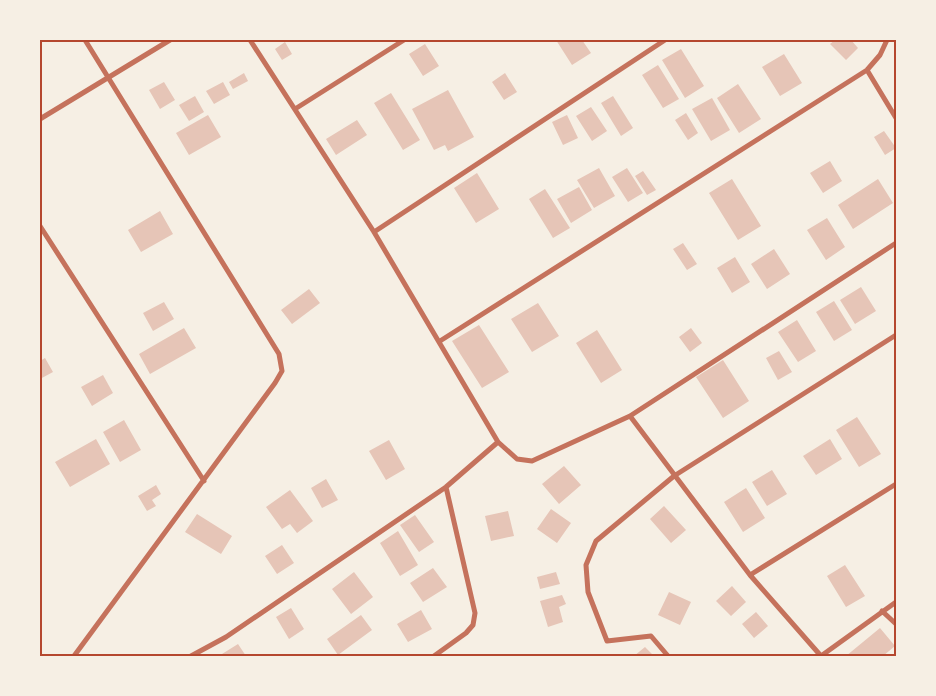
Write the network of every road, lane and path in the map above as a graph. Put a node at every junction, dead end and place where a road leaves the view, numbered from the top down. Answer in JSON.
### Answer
{"nodes":[{"id":1,"x":85,"y":40,"type":"edge"},
{"id":2,"x":170,"y":40,"type":"edge"},
{"id":3,"x":250,"y":40,"type":"edge"},
{"id":4,"x":404,"y":40,"type":"edge"},
{"id":5,"x":664,"y":40,"type":"edge"},
{"id":6,"x":887,"y":40,"type":"edge"},
{"id":7,"x":867,"y":70,"type":"junction"},
{"id":8,"x":108,"y":77,"type":"junction"},
{"id":9,"x":295,"y":109,"type":"junction"},
{"id":10,"x":896,"y":118,"type":"edge"},
{"id":11,"x":40,"y":119,"type":"edge"},
{"id":12,"x":40,"y":226,"type":"edge"},
{"id":13,"x":374,"y":232,"type":"junction"},
{"id":14,"x":896,"y":242,"type":"edge"},
{"id":15,"x":896,"y":335,"type":"edge"},
{"id":16,"x":440,"y":342,"type":"junction"},
{"id":17,"x":630,"y":416,"type":"junction"},
{"id":18,"x":498,"y":442,"type":"junction"},
{"id":19,"x":674,"y":476,"type":"junction"},
{"id":20,"x":204,"y":481,"type":"junction"},
{"id":21,"x":896,"y":484,"type":"edge"},
{"id":22,"x":446,"y":488,"type":"junction"},
{"id":23,"x":750,"y":575,"type":"junction"},
{"id":24,"x":896,"y":602,"type":"edge"},
{"id":25,"x":882,"y":611,"type":"junction"},
{"id":26,"x":896,"y":624,"type":"edge"},
{"id":27,"x":74,"y":656,"type":"edge"},
{"id":28,"x":191,"y":656,"type":"edge"},
{"id":29,"x":434,"y":656,"type":"edge"},
{"id":30,"x":668,"y":656,"type":"edge"},
{"id":31,"x":821,"y":656,"type":"edge"}],
"edges":[{"from":1,"to":8,"type":"street"},
{"from":2,"to":8,"type":"street"},
{"from":3,"to":9,"type":"street"},
{"from":4,"to":9,"type":"street"},
{"from":5,"to":13,"type":"street"},
{"from":6,"to":7,"type":"street"},
{"from":7,"to":10,"type":"street"},
{"from":7,"to":16,"type":"street"},
{"from":8,"to":11,"type":"street"},
{"from":8,"to":20,"type":"street"},
{"from":9,"to":13,"type":"street"},
{"from":12,"to":20,"type":"street"},
{"from":13,"to":16,"type":"street"},
{"from":14,"to":17,"type":"street"},
{"from":15,"to":19,"type":"street"},
{"from":16,"to":18,"type":"street"},
{"from":17,"to":18,"type":"street"},
{"from":17,"to":19,"type":"street"},
{"from":18,"to":22,"type":"street"},
{"from":19,"to":23,"type":"street"},
{"from":19,"to":30,"type":"street"},
{"from":20,"to":27,"type":"street"},
{"from":21,"to":23,"type":"street"},
{"from":22,"to":28,"type":"street"},
{"from":22,"to":29,"type":"street"},
{"from":23,"to":31,"type":"street"},
{"from":24,"to":25,"type":"street"},
{"from":25,"to":26,"type":"street"},
{"from":25,"to":31,"type":"street"}]}
